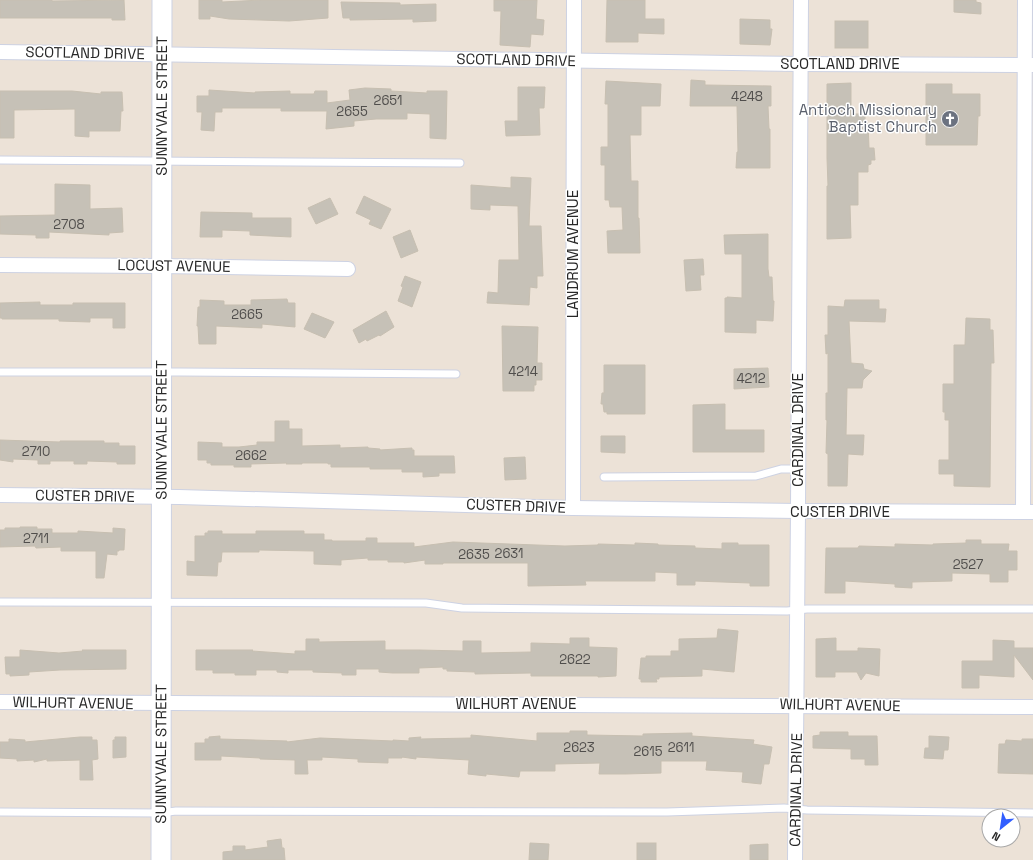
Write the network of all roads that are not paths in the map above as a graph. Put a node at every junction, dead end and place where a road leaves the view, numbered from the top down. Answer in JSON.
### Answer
{"nodes":[{"id":1,"x":162,"y":0,"type":"edge"},
{"id":2,"x":574,"y":0,"type":"edge"},
{"id":3,"x":800,"y":0,"type":"edge"},
{"id":4,"x":1025,"y":0,"type":"edge"},
{"id":5,"x":0,"y":52,"type":"edge"},
{"id":6,"x":162,"y":54,"type":"junction"},
{"id":7,"x":574,"y":61,"type":"junction"},
{"id":8,"x":800,"y":64,"type":"junction"},
{"id":9,"x":1028,"y":65,"type":"edge"},
{"id":10,"x":0,"y":160,"type":"edge"},
{"id":11,"x":161,"y":161,"type":"junction"},
{"id":12,"x":460,"y":163,"type":"dead end"},
{"id":13,"x":0,"y":265,"type":"edge"},
{"id":14,"x":161,"y":266,"type":"junction"},
{"id":15,"x":348,"y":269,"type":"dead end"},
{"id":16,"x":1029,"y":297,"type":"edge"},
{"id":17,"x":0,"y":372,"type":"edge"},
{"id":18,"x":162,"y":372,"type":"junction"},
{"id":19,"x":456,"y":374,"type":"dead end"},
{"id":20,"x":798,"y":469,"type":"junction"},
{"id":21,"x":604,"y":477,"type":"dead end"},
{"id":22,"x":0,"y":495,"type":"edge"},
{"id":23,"x":162,"y":497,"type":"junction"},
{"id":24,"x":572,"y":508,"type":"junction"},
{"id":25,"x":798,"y":512,"type":"junction"},
{"id":26,"x":1028,"y":512,"type":"edge"},
{"id":27,"x":0,"y":602,"type":"edge"},
{"id":28,"x":161,"y":603,"type":"junction"},
{"id":29,"x":1033,"y":609,"type":"edge"},
{"id":30,"x":797,"y":610,"type":"junction"},
{"id":31,"x":0,"y":702,"type":"edge"},
{"id":32,"x":161,"y":704,"type":"junction"},
{"id":33,"x":797,"y":705,"type":"junction"},
{"id":34,"x":1033,"y":707,"type":"edge"},
{"id":35,"x":795,"y":809,"type":"junction"},
{"id":36,"x":0,"y":812,"type":"edge"},
{"id":37,"x":161,"y":813,"type":"junction"},
{"id":38,"x":1033,"y":813,"type":"edge"},
{"id":39,"x":161,"y":860,"type":"edge"},
{"id":40,"x":795,"y":860,"type":"edge"}],
"edges":[{"from":1,"to":6,"type":"street","name":"SUNNYVALE STREET"},
{"from":2,"to":7,"type":"street","name":"LANDRUM AVENUE"},
{"from":3,"to":8,"type":"street","name":"CARDINAL DRIVE"},
{"from":4,"to":9,"type":"street"},
{"from":5,"to":6,"type":"street","name":"SCOTLAND DRIVE"},
{"from":6,"to":7,"type":"street","name":"SCOTLAND DRIVE"},
{"from":6,"to":11,"type":"street","name":"SUNNYVALE STREET"},
{"from":7,"to":8,"type":"street","name":"SCOTLAND DRIVE"},
{"from":7,"to":24,"type":"street","name":"LANDRUM AVENUE"},
{"from":8,"to":9,"type":"street","name":"SCOTLAND DRIVE"},
{"from":8,"to":20,"type":"street","name":"CARDINAL DRIVE"},
{"from":9,"to":16,"type":"street"},
{"from":10,"to":11,"type":"lane"},
{"from":11,"to":12,"type":"lane"},
{"from":11,"to":14,"type":"street","name":"SUNNYVALE STREET"},
{"from":13,"to":14,"type":"street","name":"LOCUST AVENUE"},
{"from":14,"to":15,"type":"street","name":"LOCUST AVENUE"},
{"from":14,"to":18,"type":"street","name":"SUNNYVALE STREET"},
{"from":16,"to":26,"type":"street"},
{"from":17,"to":18,"type":"lane"},
{"from":18,"to":19,"type":"lane"},
{"from":18,"to":23,"type":"street","name":"SUNNYVALE STREET"},
{"from":20,"to":21,"type":"lane"},
{"from":20,"to":25,"type":"street","name":"CARDINAL DRIVE"},
{"from":22,"to":23,"type":"street","name":"CUSTER DRIVE"},
{"from":23,"to":24,"type":"street","name":"CUSTER DRIVE"},
{"from":23,"to":28,"type":"street","name":"SUNNYVALE STREET"},
{"from":24,"to":25,"type":"street","name":"CUSTER DRIVE"},
{"from":25,"to":26,"type":"street","name":"CUSTER DRIVE"},
{"from":25,"to":30,"type":"street","name":"CARDINAL DRIVE"},
{"from":27,"to":28,"type":"lane"},
{"from":28,"to":30,"type":"lane"},
{"from":28,"to":32,"type":"street","name":"SUNNYVALE STREET"},
{"from":29,"to":30,"type":"lane"},
{"from":30,"to":33,"type":"street","name":"CARDINAL DRIVE"},
{"from":31,"to":32,"type":"street","name":"WILHURT AVENUE"},
{"from":32,"to":33,"type":"street","name":"WILHURT AVENUE"},
{"from":32,"to":37,"type":"street","name":"SUNNYVALE STREET"},
{"from":33,"to":34,"type":"street","name":"WILHURT AVENUE"},
{"from":33,"to":35,"type":"street","name":"CARDINAL DRIVE"},
{"from":35,"to":37,"type":"lane"},
{"from":35,"to":38,"type":"lane"},
{"from":35,"to":40,"type":"street","name":"CARDINAL DRIVE"},
{"from":36,"to":37,"type":"lane"},
{"from":37,"to":39,"type":"street","name":"SUNNYVALE STREET"}]}
